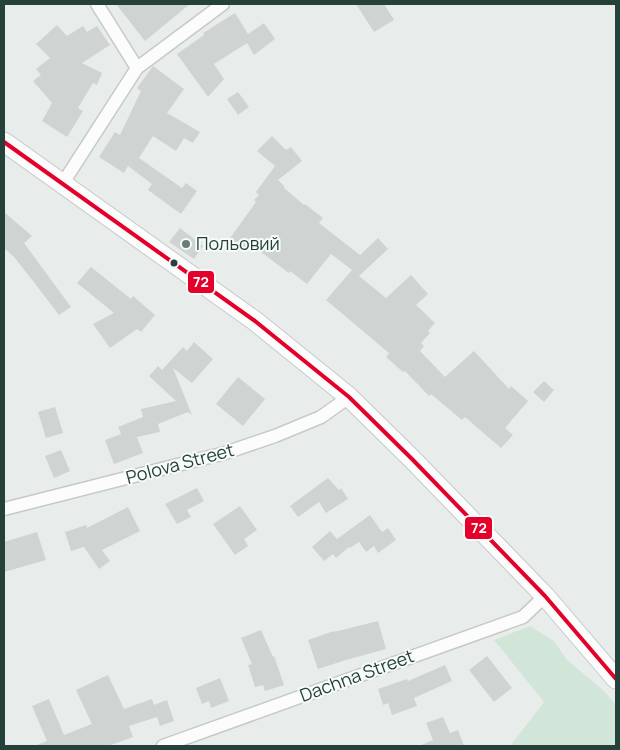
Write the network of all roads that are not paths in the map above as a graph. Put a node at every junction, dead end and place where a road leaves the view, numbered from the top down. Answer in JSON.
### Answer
{"nodes":[{"id":1,"x":97,"y":4,"type":"edge"},
{"id":2,"x":223,"y":4,"type":"edge"},
{"id":3,"x":137,"y":68,"type":"junction"},
{"id":4,"x":4,"y":142,"type":"edge"},
{"id":5,"x":62,"y":183,"type":"junction"},
{"id":6,"x":349,"y":397,"type":"junction"},
{"id":7,"x":4,"y":509,"type":"edge"},
{"id":8,"x":545,"y":596,"type":"junction"},
{"id":9,"x":616,"y":679,"type":"edge"},
{"id":10,"x":163,"y":746,"type":"edge"}],
"edges":[{"from":1,"to":3,"type":"street"},
{"from":2,"to":3,"type":"street"},
{"from":3,"to":5,"type":"street"},
{"from":4,"to":5,"type":"street"},
{"from":5,"to":6,"type":"street"},
{"from":6,"to":7,"type":"street","name":"Polova Street"},
{"from":6,"to":8,"type":"street"},
{"from":8,"to":9,"type":"street"},
{"from":8,"to":10,"type":"street","name":"Dachna Street"}]}
